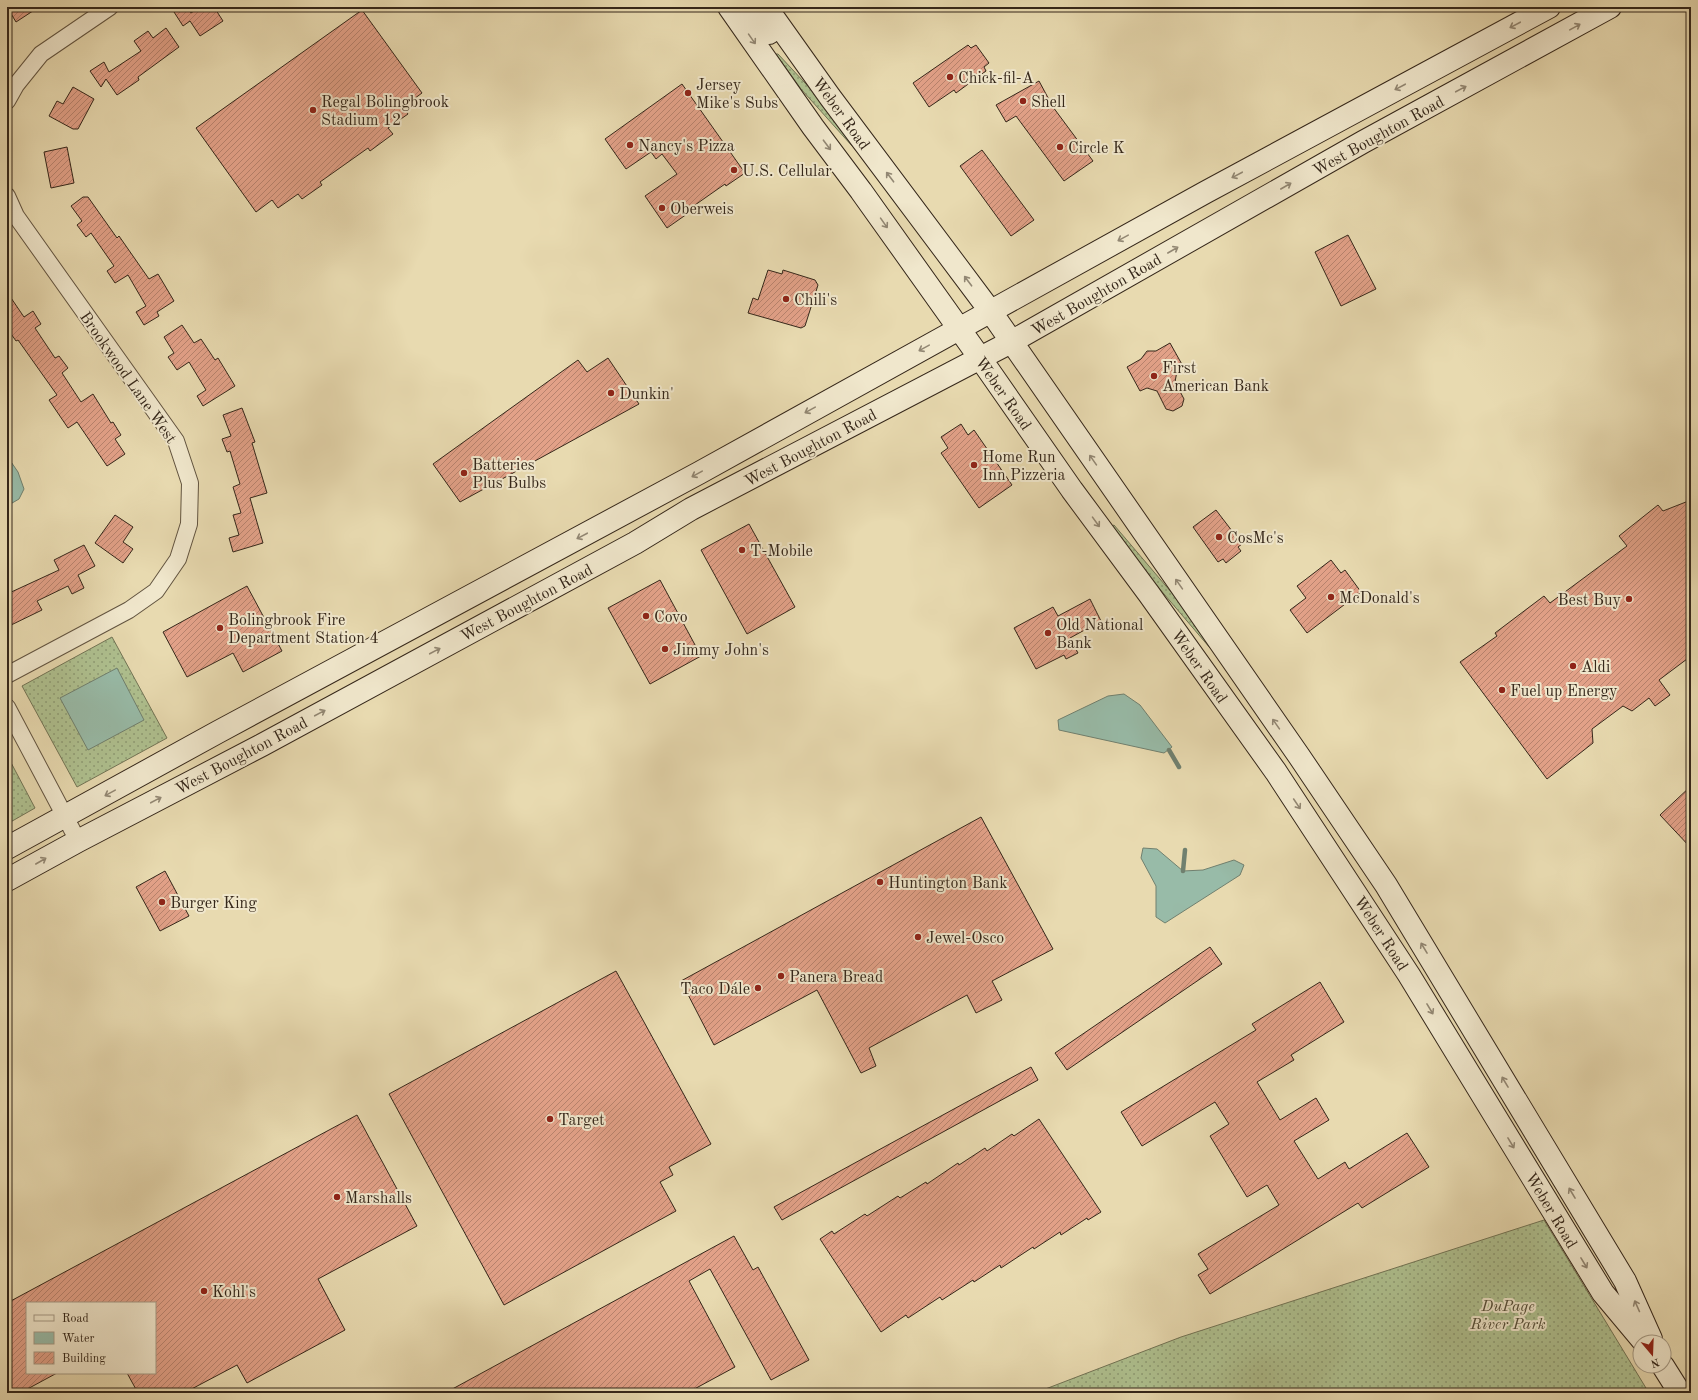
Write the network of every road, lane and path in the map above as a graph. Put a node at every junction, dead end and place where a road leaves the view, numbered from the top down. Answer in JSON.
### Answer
{"nodes":[{"id":1,"x":110,"y":7,"type":"edge"},
{"id":2,"x":729,"y":7,"type":"edge"},
{"id":3,"x":749,"y":7,"type":"edge"},
{"id":4,"x":766,"y":7,"type":"edge"},
{"id":5,"x":1549,"y":7,"type":"edge"},
{"id":6,"x":1610,"y":7,"type":"edge"},
{"id":7,"x":802,"y":58,"type":"junction"},
{"id":8,"x":7,"y":101,"type":"edge"},
{"id":9,"x":7,"y":196,"type":"edge"},
{"id":10,"x":991,"y":312,"type":"junction"},
{"id":11,"x":958,"y":329,"type":"junction"},
{"id":12,"x":1011,"y":342,"type":"junction"},
{"id":13,"x":980,"y":358,"type":"junction"},
{"id":14,"x":7,"y":675,"type":"edge"},
{"id":15,"x":7,"y":707,"type":"edge"},
{"id":16,"x":65,"y":817,"type":"junction"},
{"id":17,"x":78,"y":841,"type":"junction"},
{"id":18,"x":7,"y":848,"type":"edge"},
{"id":19,"x":7,"y":880,"type":"edge"},
{"id":20,"x":1637,"y":1334,"type":"edge"},
{"id":21,"x":1648,"y":1334,"type":"edge"},
{"id":22,"x":1668,"y":1374,"type":"edge"},
{"id":23,"x":1680,"y":1393,"type":"edge"}],
"edges":[{"from":1,"to":8,"type":"street"},
{"from":2,"to":11,"type":"main road","name":"Weber Road","one_way":true},
{"from":3,"to":7,"type":"main road"},
{"from":4,"to":7,"type":"main road","name":"Weber Road"},
{"from":5,"to":10,"type":"main road","name":"West Boughton Road","one_way":true},
{"from":12,"to":6,"type":"main road","name":"West Boughton Road","one_way":true},
{"from":10,"to":7,"type":"main road","name":"Weber Road","one_way":true},
{"from":9,"to":14,"type":"street","name":"Brookwood Lane West"},
{"from":10,"to":11,"type":"main road","name":"West Boughton Road"},
{"from":10,"to":12,"type":"main road","name":"Weber Road"},
{"from":11,"to":13,"type":"main road","name":"Weber Road"},
{"from":11,"to":16,"type":"main road","name":"West Boughton Road","one_way":true},
{"from":12,"to":13,"type":"main road","name":"West Boughton Road"},
{"from":21,"to":12,"type":"main road","name":"Weber Road","one_way":true},
{"from":17,"to":13,"type":"main road","name":"West Boughton Road","one_way":true},
{"from":13,"to":20,"type":"main road","name":"Weber Road","one_way":true},
{"from":15,"to":16,"type":"street"},
{"from":16,"to":17,"type":"street"},
{"from":16,"to":18,"type":"main road","name":"West Boughton Road"},
{"from":19,"to":17,"type":"main road","name":"West Boughton Road","one_way":true},
{"from":22,"to":23,"type":"main road"}]}
